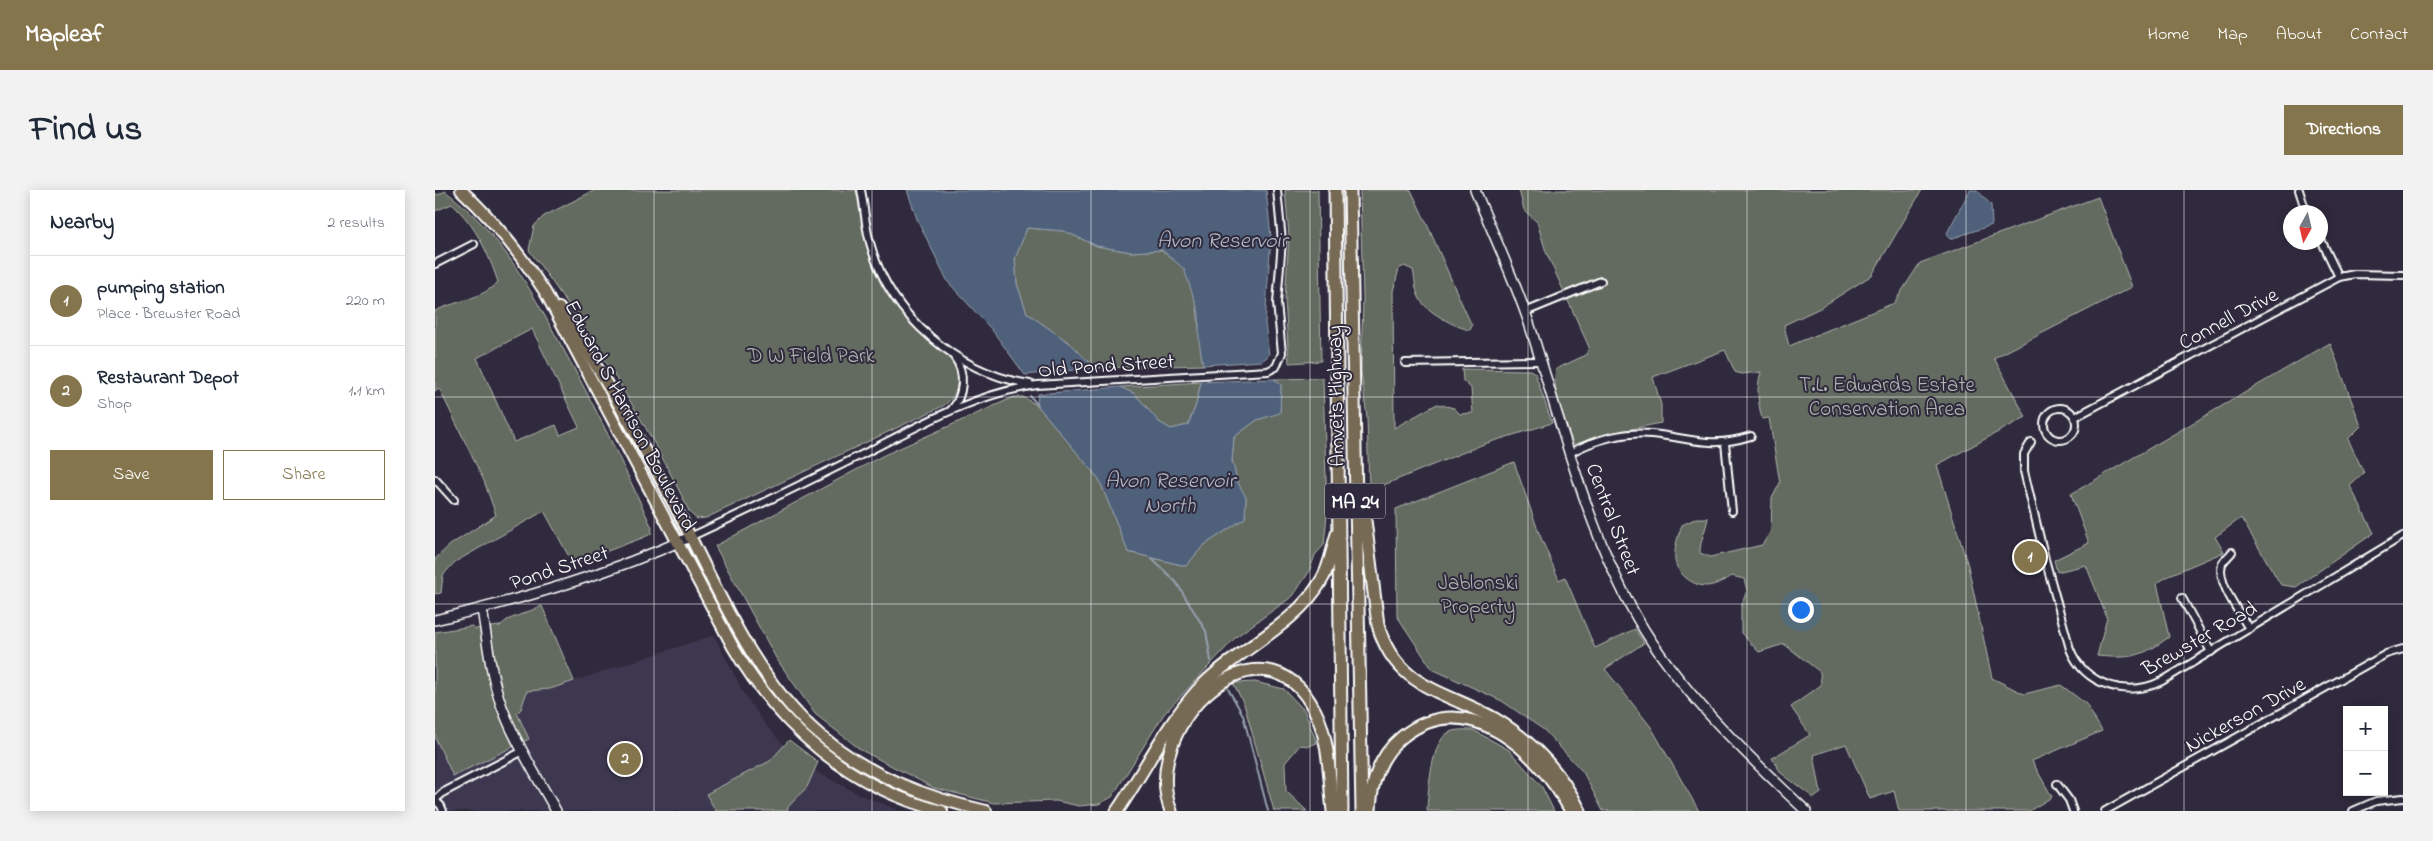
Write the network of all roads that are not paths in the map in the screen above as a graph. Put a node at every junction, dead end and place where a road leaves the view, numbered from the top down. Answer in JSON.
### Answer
{"nodes":[{"id":1,"x":461,"y":190,"type":"edge"},
{"id":2,"x":861,"y":190,"type":"edge"},
{"id":3,"x":1277,"y":190,"type":"edge"},
{"id":4,"x":1335,"y":190,"type":"edge"},
{"id":5,"x":1350,"y":190,"type":"edge"},
{"id":6,"x":1475,"y":190,"type":"edge"},
{"id":7,"x":2299,"y":190,"type":"edge"},
{"id":8,"x":2304,"y":205,"type":"edge"},
{"id":9,"x":474,"y":244,"type":"dead end"},
{"id":10,"x":2326,"y":250,"type":"edge"},
{"id":11,"x":435,"y":264,"type":"edge"},
{"id":12,"x":2403,"y":275,"type":"edge"},
{"id":13,"x":2339,"y":277,"type":"junction"},
{"id":14,"x":1601,"y":281,"type":"dead end"},
{"id":15,"x":545,"y":292,"type":"junction"},
{"id":16,"x":1525,"y":312,"type":"junction"},
{"id":17,"x":953,"y":354,"type":"junction"},
{"id":18,"x":1540,"y":361,"type":"junction"},
{"id":19,"x":1405,"y":363,"type":"dead end"},
{"id":20,"x":1037,"y":385,"type":"junction"},
{"id":21,"x":950,"y":410,"type":"junction"},
{"id":22,"x":2075,"y":417,"type":"junction"},
{"id":23,"x":1751,"y":436,"type":"dead end"},
{"id":24,"x":2031,"y":442,"type":"dead end"},
{"id":25,"x":1725,"y":443,"type":"junction"},
{"id":26,"x":1570,"y":453,"type":"junction"},
{"id":27,"x":435,"y":479,"type":"edge"},
{"id":28,"x":1355,"y":480,"type":"junction"},
{"id":29,"x":454,"y":500,"type":"dead end"},
{"id":30,"x":1732,"y":511,"type":"dead end"},
{"id":31,"x":1340,"y":528,"type":"junction"},
{"id":32,"x":2403,"y":536,"type":"edge"},
{"id":33,"x":690,"y":537,"type":"junction"},
{"id":34,"x":678,"y":542,"type":"junction"},
{"id":35,"x":2232,"y":552,"type":"dead end"},
{"id":36,"x":2182,"y":598,"type":"dead end"},
{"id":37,"x":482,"y":609,"type":"junction"},
{"id":38,"x":435,"y":620,"type":"edge"},
{"id":39,"x":2249,"y":629,"type":"junction"},
{"id":40,"x":2403,"y":649,"type":"edge"},
{"id":41,"x":2211,"y":652,"type":"junction"},
{"id":42,"x":523,"y":751,"type":"junction"},
{"id":43,"x":2057,"y":784,"type":"dead end"},
{"id":44,"x":2403,"y":798,"type":"edge"},
{"id":45,"x":435,"y":800,"type":"edge"},
{"id":46,"x":443,"y":811,"type":"edge"},
{"id":47,"x":556,"y":811,"type":"edge"},
{"id":48,"x":942,"y":811,"type":"edge"},
{"id":49,"x":986,"y":811,"type":"edge"},
{"id":50,"x":1117,"y":811,"type":"edge"},
{"id":51,"x":1171,"y":811,"type":"edge"},
{"id":52,"x":1333,"y":811,"type":"edge"},
{"id":53,"x":1342,"y":811,"type":"edge"},
{"id":54,"x":1362,"y":811,"type":"edge"},
{"id":55,"x":1370,"y":811,"type":"edge"},
{"id":56,"x":1571,"y":811,"type":"edge"},
{"id":57,"x":1580,"y":811,"type":"edge"},
{"id":58,"x":1806,"y":811,"type":"edge"},
{"id":59,"x":2073,"y":811,"type":"edge"},
{"id":60,"x":2105,"y":811,"type":"edge"},
{"id":61,"x":2353,"y":811,"type":"edge"}],
"edges":[{"from":1,"to":15,"type":"main road"},
{"from":2,"to":17,"type":"street"},
{"from":3,"to":20,"type":"street","name":"Old Pond Street"},
{"from":4,"to":31,"type":"highway","name":"Amvets Highway","number":"MA 24"},
{"from":5,"to":28,"type":"highway","name":"Amvets Highway","number":"MA 24"},
{"from":6,"to":16,"type":"street","name":"Central Street"},
{"from":7,"to":8,"type":"street"},
{"from":9,"to":11,"type":"street"},
{"from":10,"to":13,"type":"street"},
{"from":12,"to":13,"type":"street","name":"Connell Drive"},
{"from":13,"to":22,"type":"street","name":"Connell Drive"},
{"from":14,"to":16,"type":"street"},
{"from":15,"to":33,"type":"main road","name":"Edward S Harrison Boulevard"},
{"from":15,"to":34,"type":"main road","name":"Edward S Harrison Boulevard"},
{"from":16,"to":18,"type":"street","name":"Central Street"},
{"from":17,"to":20,"type":"street"},
{"from":17,"to":21,"type":"street"},
{"from":18,"to":19,"type":"street"},
{"from":18,"to":26,"type":"street","name":"Central Street"},
{"from":20,"to":21,"type":"street","name":"Old Pond Street"},
{"from":21,"to":33,"type":"street","name":"Old Pond Street"},
{"from":22,"to":22,"type":"street"},
{"from":23,"to":25,"type":"street"},
{"from":24,"to":41,"type":"street","name":"Brewster Road"},
{"from":25,"to":26,"type":"street"},
{"from":25,"to":30,"type":"street"},
{"from":26,"to":58,"type":"street","name":"Central Street"},
{"from":27,"to":29,"type":"street"},
{"from":28,"to":54,"type":"highway","name":"Amvets Highway","number":"MA 24"},
{"from":28,"to":57,"type":"highway"},
{"from":31,"to":50,"type":"highway"},
{"from":31,"to":53,"type":"highway","name":"Amvets Highway","number":"MA 24"},
{"from":32,"to":39,"type":"street","name":"Brewster Road"},
{"from":33,"to":34,"type":"street","name":"Pond Street"},
{"from":33,"to":49,"type":"main road","name":"Edward S Harrison Boulevard"},
{"from":34,"to":37,"type":"street","name":"Pond Street"},
{"from":34,"to":48,"type":"main road","name":"Edward S Harrison Boulevard"},
{"from":35,"to":39,"type":"street"},
{"from":36,"to":41,"type":"street"},
{"from":37,"to":38,"type":"street","name":"Pond Street"},
{"from":37,"to":42,"type":"street"},
{"from":39,"to":41,"type":"street","name":"Brewster Road"},
{"from":40,"to":60,"type":"street","name":"Nickerson Drive"},
{"from":42,"to":45,"type":"street"},
{"from":42,"to":47,"type":"street"},
{"from":43,"to":59,"type":"street"},
{"from":44,"to":61,"type":"street"},
{"from":45,"to":46,"type":"street"},
{"from":51,"to":52,"type":"highway"},
{"from":55,"to":56,"type":"highway"}]}
